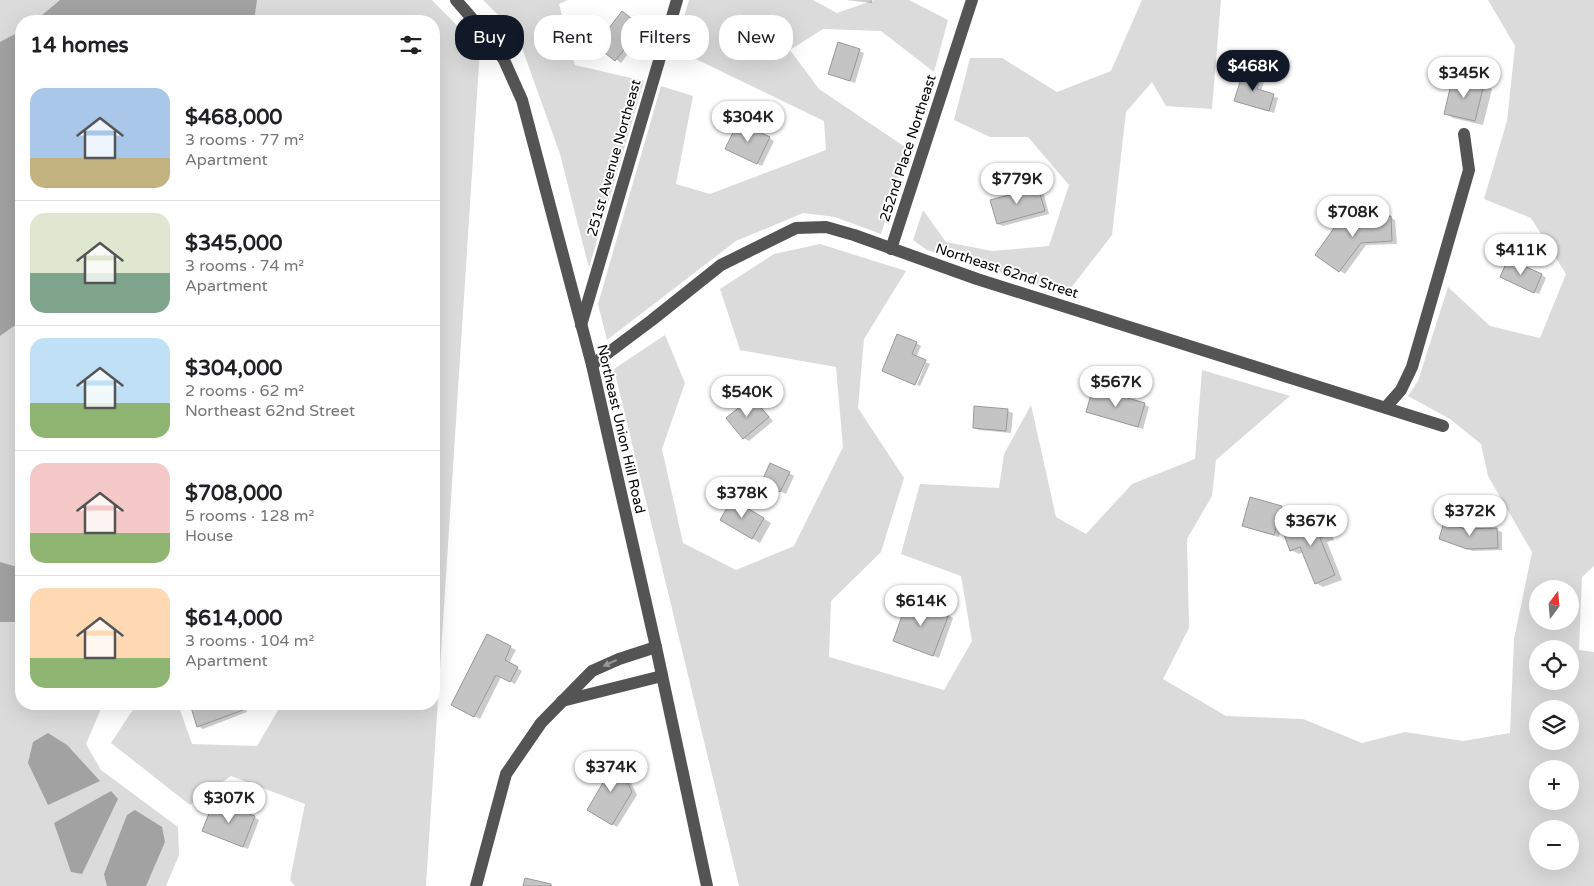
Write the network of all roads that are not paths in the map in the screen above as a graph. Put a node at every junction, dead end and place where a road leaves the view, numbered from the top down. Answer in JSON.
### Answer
{"nodes":[{"id":1,"x":456,"y":0,"type":"edge"},
{"id":2,"x":677,"y":0,"type":"edge"},
{"id":3,"x":972,"y":0,"type":"edge"},
{"id":4,"x":1464,"y":134,"type":"dead end"},
{"id":5,"x":892,"y":249,"type":"junction"},
{"id":6,"x":581,"y":325,"type":"junction"},
{"id":7,"x":592,"y":365,"type":"junction"},
{"id":8,"x":1386,"y":407,"type":"junction"},
{"id":9,"x":1443,"y":426,"type":"dead end"},
{"id":10,"x":656,"y":646,"type":"junction"},
{"id":11,"x":662,"y":676,"type":"junction"},
{"id":12,"x":562,"y":701,"type":"junction"},
{"id":13,"x":476,"y":886,"type":"edge"},
{"id":14,"x":707,"y":886,"type":"edge"}],
"edges":[{"from":1,"to":6,"type":"street","name":"Northeast Union Hill Road"},
{"from":2,"to":6,"type":"street","name":"251st Avenue Northeast"},
{"from":3,"to":5,"type":"street","name":"252nd Place Northeast"},
{"from":4,"to":8,"type":"street"},
{"from":5,"to":7,"type":"street","name":"Northeast 62nd Street"},
{"from":5,"to":8,"type":"street","name":"Northeast 62nd Street"},
{"from":6,"to":7,"type":"street","name":"Northeast Union Hill Road"},
{"from":7,"to":10,"type":"street","name":"Northeast Union Hill Road"},
{"from":8,"to":9,"type":"street","name":"Northeast 62nd Street"},
{"from":10,"to":11,"type":"street","name":"Northeast Union Hill Road"},
{"from":10,"to":12,"type":"street","one_way":true},
{"from":11,"to":12,"type":"street"},
{"from":11,"to":14,"type":"street","name":"Northeast Union Hill Road"},
{"from":12,"to":13,"type":"street"}]}
